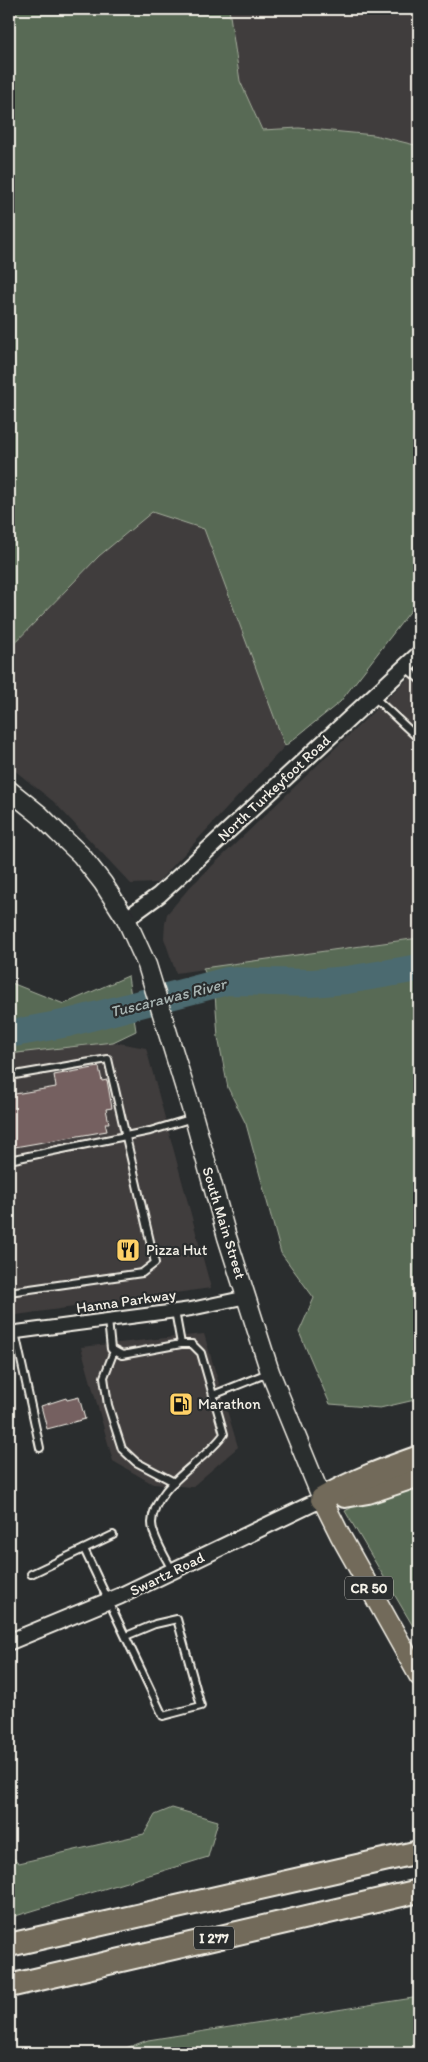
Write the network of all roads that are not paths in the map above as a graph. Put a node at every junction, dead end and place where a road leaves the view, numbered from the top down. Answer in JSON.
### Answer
{"nodes":[{"id":1,"x":419,"y":654,"type":"edge"},
{"id":2,"x":405,"y":667,"type":"junction"},
{"id":3,"x":419,"y":679,"type":"edge"},
{"id":4,"x":373,"y":696,"type":"junction"},
{"id":5,"x":419,"y":739,"type":"edge"},
{"id":6,"x":9,"y":790,"type":"edge"},
{"id":7,"x":126,"y":919,"type":"junction"},
{"id":8,"x":9,"y":1076,"type":"edge"},
{"id":9,"x":194,"y":1118,"type":"junction"},
{"id":10,"x":125,"y":1136,"type":"junction"},
{"id":11,"x":9,"y":1160,"type":"edge"},
{"id":12,"x":9,"y":1292,"type":"edge"},
{"id":13,"x":247,"y":1297,"type":"junction"},
{"id":14,"x":175,"y":1311,"type":"junction"},
{"id":15,"x":108,"y":1320,"type":"junction"},
{"id":16,"x":12,"y":1333,"type":"edge"},
{"id":17,"x":181,"y":1344,"type":"junction"},
{"id":18,"x":114,"y":1350,"type":"junction"},
{"id":19,"x":270,"y":1372,"type":"junction"},
{"id":20,"x":213,"y":1395,"type":"junction"},
{"id":21,"x":40,"y":1448,"type":"dead end"},
{"id":22,"x":419,"y":1458,"type":"edge"},
{"id":23,"x":419,"y":1475,"type":"edge"},
{"id":24,"x":174,"y":1482,"type":"junction"},
{"id":25,"x":322,"y":1499,"type":"junction"},
{"id":26,"x":113,"y":1534,"type":"dead end"},
{"id":27,"x":84,"y":1549,"type":"junction"},
{"id":28,"x":173,"y":1571,"type":"junction"},
{"id":29,"x":31,"y":1574,"type":"dead end"},
{"id":30,"x":110,"y":1601,"type":"junction"},
{"id":31,"x":126,"y":1636,"type":"junction"},
{"id":32,"x":9,"y":1642,"type":"edge"},
{"id":33,"x":419,"y":1676,"type":"edge"},
{"id":34,"x":419,"y":1852,"type":"edge"},
{"id":35,"x":419,"y":1891,"type":"edge"},
{"id":36,"x":9,"y":1945,"type":"edge"},
{"id":37,"x":9,"y":1986,"type":"edge"}],
"edges":[{"from":1,"to":2,"type":"street","name":"North Turkeyfoot Road"},
{"from":2,"to":3,"type":"lane"},
{"from":2,"to":4,"type":"street","name":"North Turkeyfoot Road"},
{"from":4,"to":5,"type":"lane"},
{"from":4,"to":7,"type":"street","name":"North Turkeyfoot Road"},
{"from":6,"to":7,"type":"main road","name":"South Main Street"},
{"from":7,"to":9,"type":"main road","name":"South Main Street"},
{"from":8,"to":10,"type":"lane"},
{"from":9,"to":10,"type":"lane"},
{"from":9,"to":13,"type":"main road","name":"South Main Street"},
{"from":10,"to":11,"type":"lane"},
{"from":10,"to":12,"type":"lane"},
{"from":13,"to":14,"type":"street","name":"Hanna Parkway"},
{"from":13,"to":19,"type":"main road","name":"South Main Street"},
{"from":14,"to":15,"type":"street","name":"Hanna Parkway"},
{"from":14,"to":17,"type":"lane"},
{"from":15,"to":16,"type":"street","name":"Hanna Parkway"},
{"from":15,"to":18,"type":"lane"},
{"from":16,"to":21,"type":"lane"},
{"from":17,"to":18,"type":"lane"},
{"from":17,"to":20,"type":"lane"},
{"from":18,"to":24,"type":"lane"},
{"from":19,"to":20,"type":"lane"},
{"from":19,"to":25,"type":"main road","name":"South Main Street"},
{"from":20,"to":24,"type":"lane"},
{"from":22,"to":25,"type":"highway"},
{"from":23,"to":25,"type":"highway"},
{"from":24,"to":28,"type":"lane"},
{"from":25,"to":28,"type":"street","name":"Swartz Road"},
{"from":25,"to":33,"type":"main road","name":"South Main Street","number":"CR 50"},
{"from":26,"to":27,"type":"lane"},
{"from":27,"to":29,"type":"lane"},
{"from":27,"to":30,"type":"lane"},
{"from":28,"to":30,"type":"street","name":"Swartz Road"},
{"from":30,"to":31,"type":"lane"},
{"from":30,"to":32,"type":"street","name":"Swartz Road"},
{"from":31,"to":31,"type":"lane"},
{"from":34,"to":36,"type":"highway"},
{"from":35,"to":37,"type":"highway","number":"I 277"}]}
